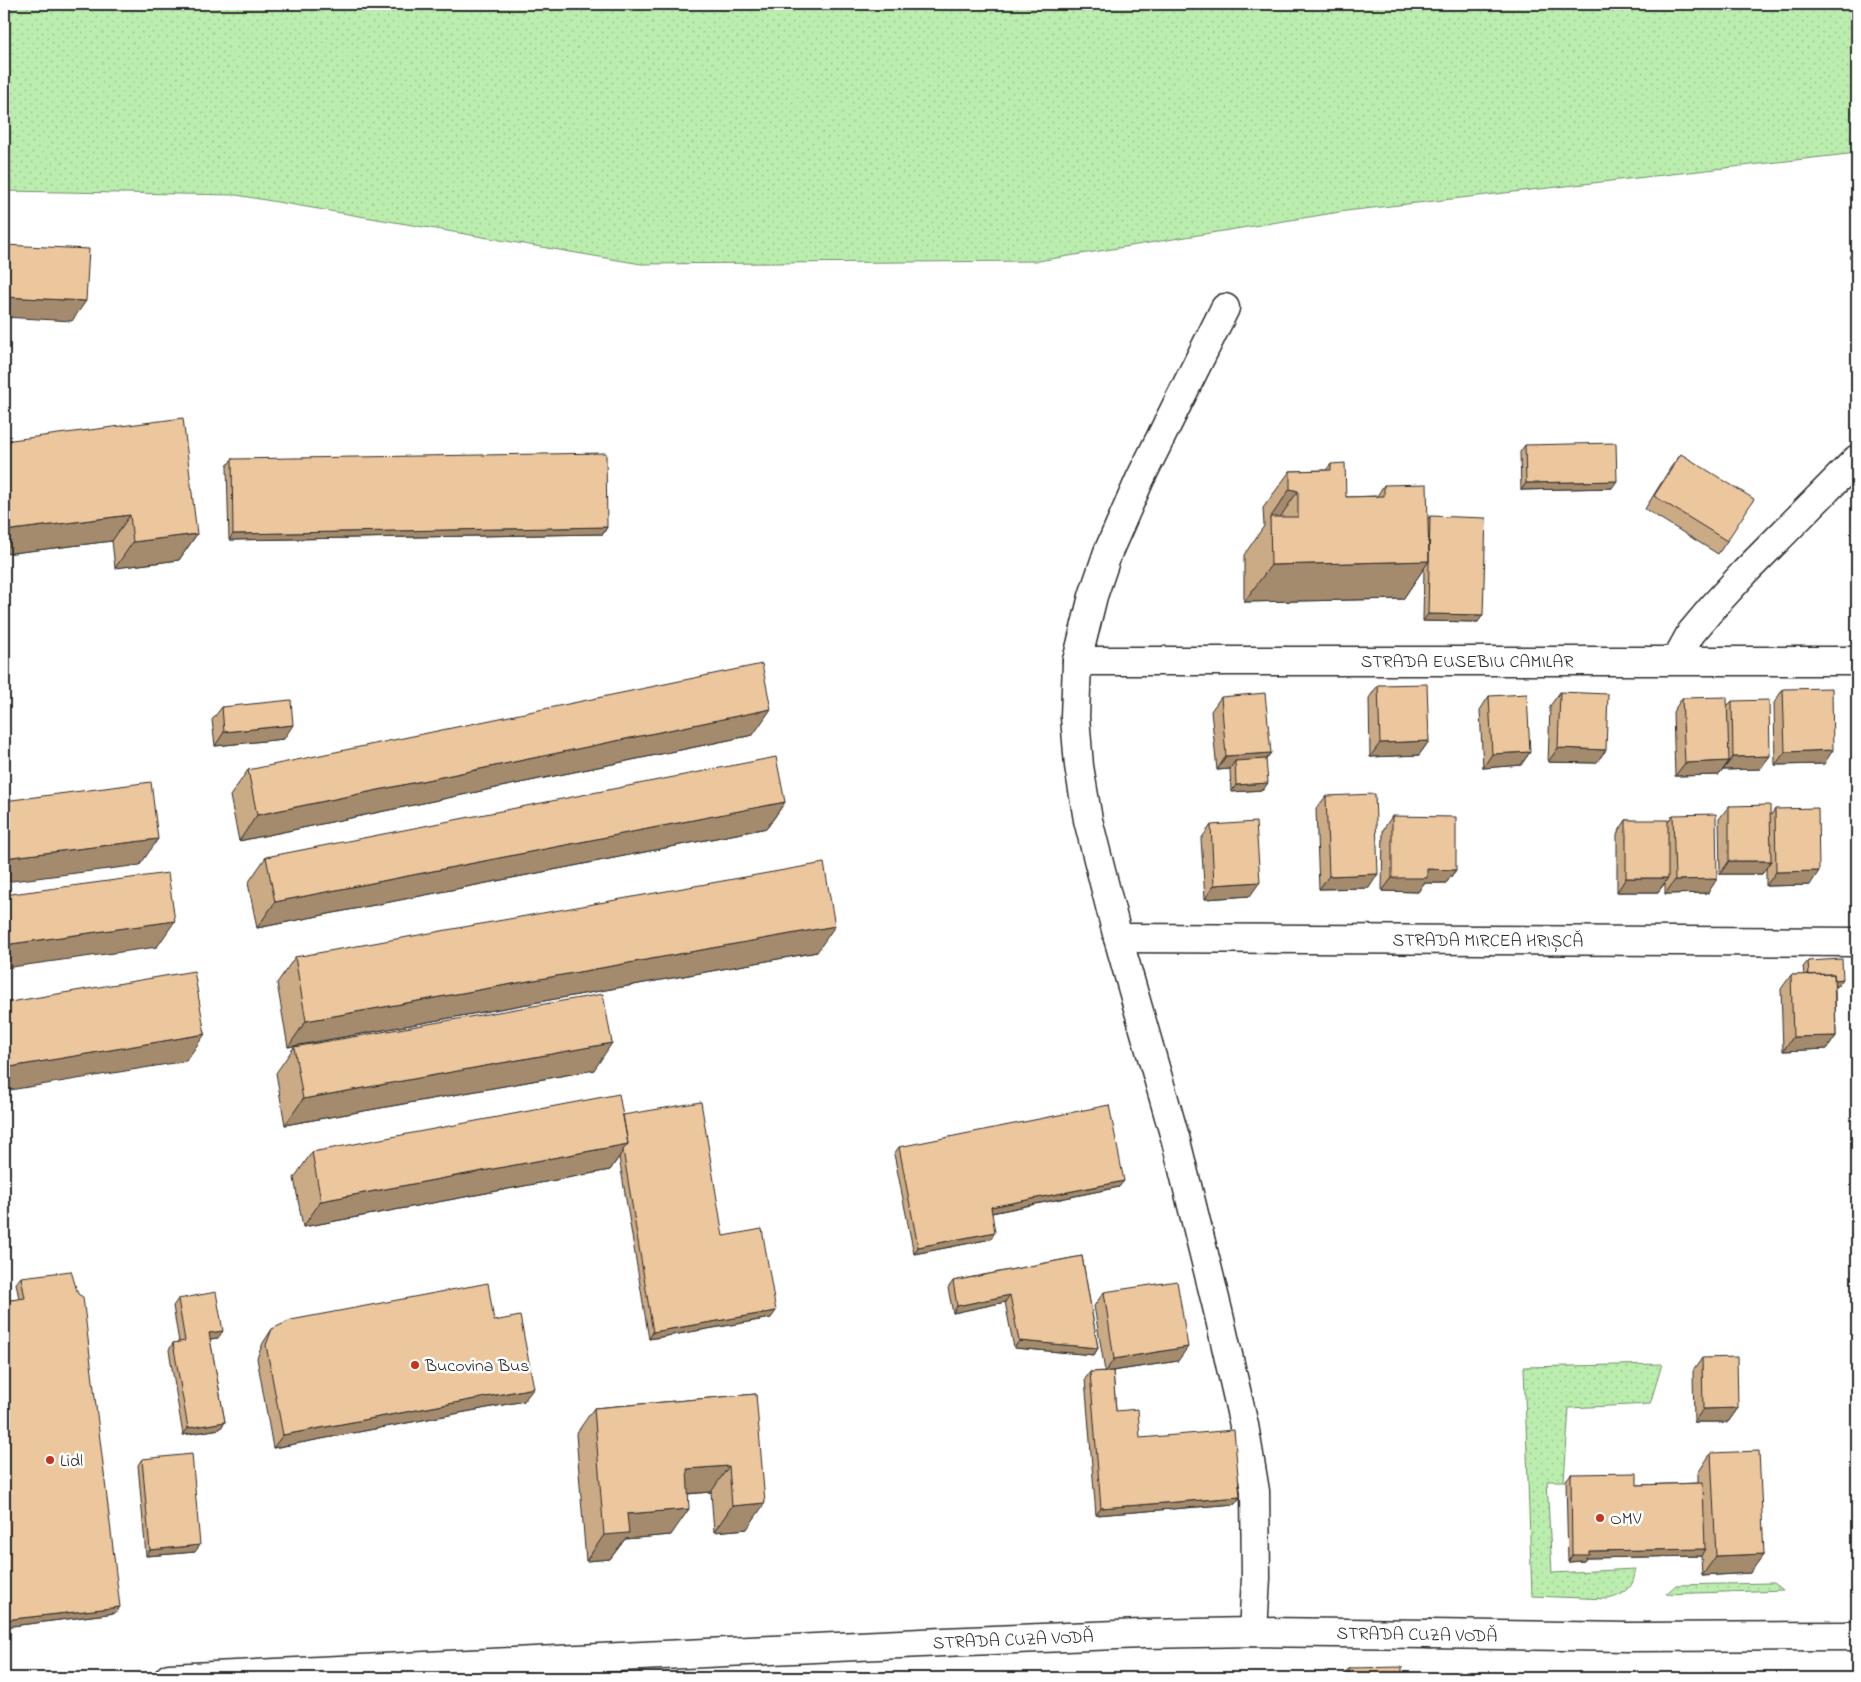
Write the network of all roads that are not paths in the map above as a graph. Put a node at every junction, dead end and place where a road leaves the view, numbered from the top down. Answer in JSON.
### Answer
{"nodes":[{"id":1,"x":1224,"y":308,"type":"dead end"},
{"id":2,"x":1857,"y":459,"type":"edge"},
{"id":3,"x":1676,"y":660,"type":"junction"},
{"id":4,"x":1076,"y":661,"type":"junction"},
{"id":5,"x":1857,"y":661,"type":"edge"},
{"id":6,"x":1118,"y":938,"type":"junction"},
{"id":7,"x":1857,"y":942,"type":"edge"},
{"id":8,"x":1253,"y":1632,"type":"junction"},
{"id":9,"x":1857,"y":1636,"type":"edge"},
{"id":10,"x":169,"y":1678,"type":"edge"}],
"edges":[{"from":1,"to":4,"type":"main road"},
{"from":2,"to":3,"type":"main road"},
{"from":3,"to":4,"type":"main road","name":"STRADA EUSEBIU CAMILAR"},
{"from":3,"to":5,"type":"main road","name":"STRADA EUSEBIU CAMILAR"},
{"from":4,"to":6,"type":"main road"},
{"from":6,"to":7,"type":"main road","name":"STRADA MIRCEA HRIȘCĂ"},
{"from":6,"to":8,"type":"main road"},
{"from":8,"to":9,"type":"main road","name":"STRADA CUZA VODĂ"},
{"from":8,"to":10,"type":"main road","name":"STRADA CUZA VODĂ"}]}
